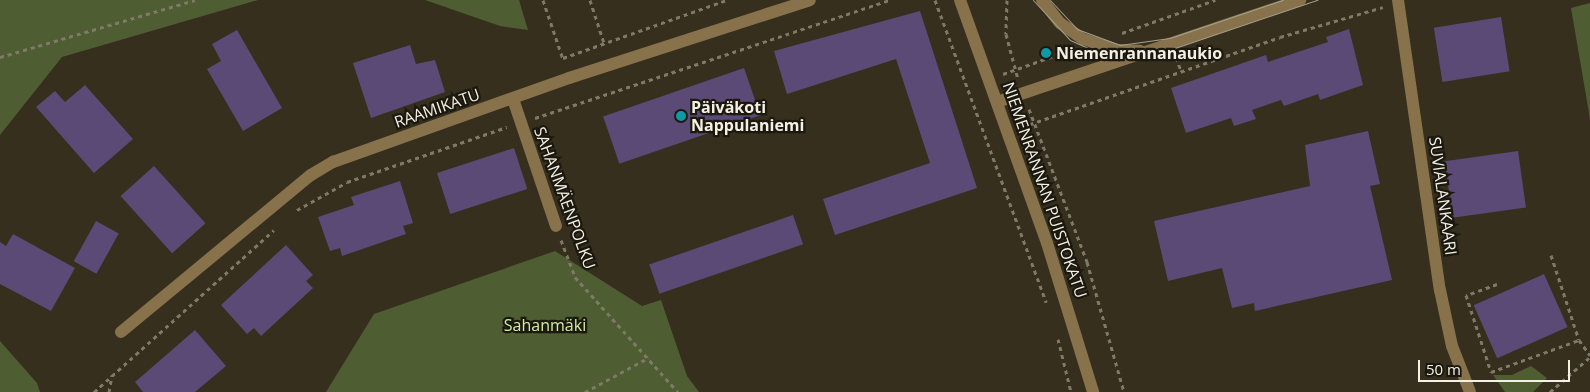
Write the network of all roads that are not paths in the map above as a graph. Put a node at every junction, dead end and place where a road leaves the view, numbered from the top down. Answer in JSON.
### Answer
{"nodes":[{"id":1,"x":810,"y":0,"type":"edge"},
{"id":2,"x":960,"y":0,"type":"edge"},
{"id":3,"x":1042,"y":0,"type":"edge"},
{"id":4,"x":1300,"y":0,"type":"edge"},
{"id":5,"x":1399,"y":1,"type":"edge"},
{"id":6,"x":1150,"y":51,"type":"junction"},
{"id":7,"x":513,"y":99,"type":"junction"},
{"id":8,"x":997,"y":102,"type":"junction"},
{"id":9,"x":556,"y":226,"type":"road end"},
{"id":10,"x":121,"y":332,"type":"dead end"},
{"id":11,"x":1093,"y":392,"type":"edge"},
{"id":12,"x":1470,"y":392,"type":"edge"}],
"edges":[{"from":1,"to":7,"type":"street","name":"RAAMIKATU"},
{"from":2,"to":8,"type":"street","name":"NIEMENRANNAN PUISTOKATU"},
{"from":3,"to":6,"type":"street"},
{"from":4,"to":6,"type":"street"},
{"from":5,"to":12,"type":"street","name":"SUVIALANKAARI"},
{"from":6,"to":8,"type":"street"},
{"from":7,"to":9,"type":"street","name":"SAHANMÄENPOLKU"},
{"from":7,"to":10,"type":"street","name":"RAAMIKATU"},
{"from":8,"to":11,"type":"street","name":"NIEMENRANNAN PUISTOKATU"}]}
